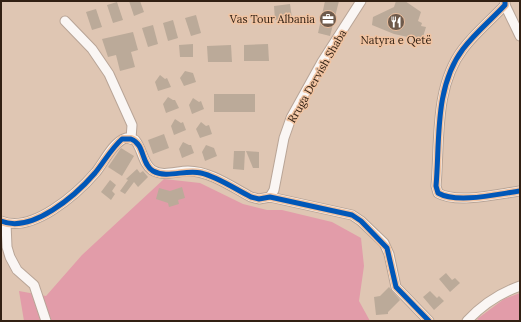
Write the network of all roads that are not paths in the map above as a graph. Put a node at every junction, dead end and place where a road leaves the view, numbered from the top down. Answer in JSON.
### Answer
{"nodes":[{"id":1,"x":361,"y":1,"type":"edge"},
{"id":2,"x":505,"y":3,"type":"edge"},
{"id":3,"x":65,"y":21,"type":"dead end"},
{"id":4,"x":520,"y":36,"type":"edge"},
{"id":5,"x":131,"y":138,"type":"junction"},
{"id":6,"x":520,"y":191,"type":"edge"},
{"id":7,"x":270,"y":197,"type":"junction"},
{"id":8,"x":4,"y":222,"type":"edge"},
{"id":9,"x":520,"y":286,"type":"edge"},
{"id":10,"x":46,"y":321,"type":"edge"},
{"id":11,"x":429,"y":321,"type":"edge"},
{"id":12,"x":467,"y":321,"type":"edge"}],
"edges":[{"from":1,"to":7,"type":"street","name":"Rruga Dervish Shaba"},
{"from":2,"to":4,"type":"street"},
{"from":2,"to":6,"type":"street"},
{"from":3,"to":5,"type":"street"},
{"from":5,"to":7,"type":"street"},
{"from":5,"to":8,"type":"street"},
{"from":7,"to":11,"type":"street"},
{"from":8,"to":10,"type":"street"},
{"from":9,"to":12,"type":"street"}]}
